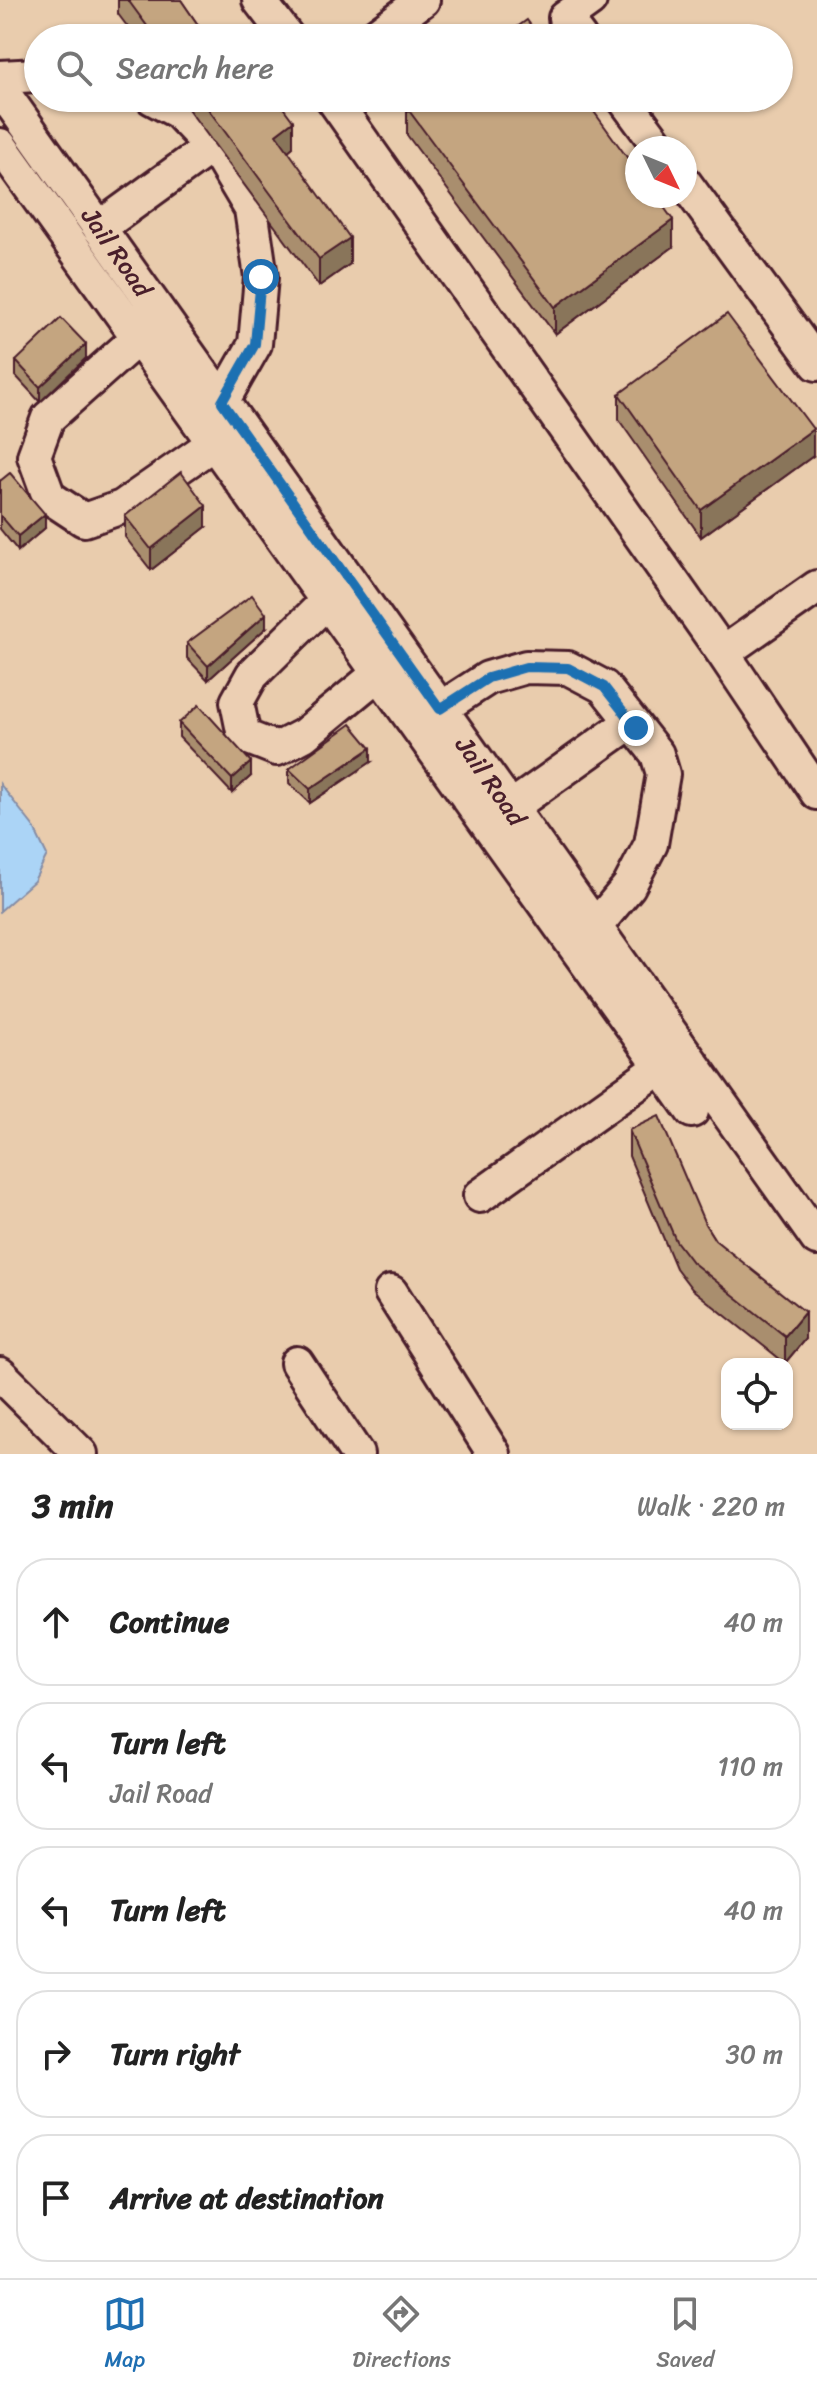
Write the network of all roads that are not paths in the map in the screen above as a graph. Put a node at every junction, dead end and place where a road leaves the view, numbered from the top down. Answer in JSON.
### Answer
{"nodes":[{"id":1,"x":259,"y":0,"type":"edge"},
{"id":2,"x":423,"y":0,"type":"edge"},
{"id":3,"x":590,"y":0,"type":"edge"},
{"id":4,"x":277,"y":24,"type":"edge"},
{"id":5,"x":391,"y":24,"type":"edge"},
{"id":6,"x":570,"y":24,"type":"edge"},
{"id":7,"x":24,"y":76,"type":"edge"},
{"id":8,"x":0,"y":77,"type":"edge"},
{"id":9,"x":0,"y":88,"type":"edge"},
{"id":10,"x":178,"y":112,"type":"edge"},
{"id":11,"x":342,"y":112,"type":"edge"},
{"id":12,"x":633,"y":112,"type":"edge"},
{"id":13,"x":651,"y":136,"type":"edge"},
{"id":14,"x":0,"y":145,"type":"edge"},
{"id":15,"x":212,"y":146,"type":"junction"},
{"id":16,"x":697,"y":199,"type":"edge"},
{"id":17,"x":99,"y":228,"type":"junction"},
{"id":18,"x":138,"y":338,"type":"junction"},
{"id":19,"x":817,"y":364,"type":"edge"},
{"id":20,"x":222,"y":402,"type":"junction"},
{"id":21,"x":214,"y":443,"type":"junction"},
{"id":22,"x":817,"y":587,"type":"edge"},
{"id":23,"x":327,"y":601,"type":"junction"},
{"id":24,"x":723,"y":653,"type":"junction"},
{"id":25,"x":379,"y":673,"type":"junction"},
{"id":26,"x":440,"y":709,"type":"junction"},
{"id":27,"x":631,"y":722,"type":"junction"},
{"id":28,"x":817,"y":793,"type":"edge"},
{"id":29,"x":510,"y":808,"type":"junction"},
{"id":30,"x":595,"y":927,"type":"junction"},
{"id":31,"x":661,"y":1067,"type":"junction"},
{"id":32,"x":692,"y":1111,"type":"dead end"},
{"id":33,"x":480,"y":1196,"type":"dead end"},
{"id":34,"x":817,"y":1238,"type":"edge"},
{"id":35,"x":391,"y":1292,"type":"dead end"},
{"id":36,"x":297,"y":1363,"type":"dead end"},
{"id":37,"x":0,"y":1374,"type":"edge"},
{"id":38,"x":81,"y":1454,"type":"edge"},
{"id":39,"x":357,"y":1454,"type":"edge"},
{"id":40,"x":494,"y":1454,"type":"edge"}],
"edges":[{"from":1,"to":4,"type":"street"},
{"from":2,"to":5,"type":"street"},
{"from":3,"to":6,"type":"street"},
{"from":7,"to":8,"type":"street"},
{"from":9,"to":17,"type":"street","name":"Jail Road"},
{"from":10,"to":15,"type":"street"},
{"from":11,"to":24,"type":"street"},
{"from":12,"to":13,"type":"street"},
{"from":14,"to":18,"type":"street"},
{"from":15,"to":17,"type":"street"},
{"from":15,"to":20,"type":"street"},
{"from":16,"to":19,"type":"street"},
{"from":17,"to":20,"type":"street","name":"Jail Road"},
{"from":18,"to":21,"type":"street"},
{"from":18,"to":21,"type":"street"},
{"from":20,"to":26,"type":"street","name":"Jail Road"},
{"from":21,"to":23,"type":"street"},
{"from":22,"to":24,"type":"street"},
{"from":23,"to":25,"type":"street"},
{"from":23,"to":25,"type":"street"},
{"from":24,"to":28,"type":"street"},
{"from":25,"to":31,"type":"street"},
{"from":26,"to":27,"type":"street"},
{"from":26,"to":29,"type":"street","name":"Jail Road"},
{"from":27,"to":29,"type":"street"},
{"from":27,"to":30,"type":"street"},
{"from":29,"to":30,"type":"street","name":"Jail Road"},
{"from":30,"to":34,"type":"street","name":"Jail Road"},
{"from":31,"to":32,"type":"street"},
{"from":31,"to":33,"type":"street"},
{"from":35,"to":40,"type":"street"},
{"from":36,"to":39,"type":"street"},
{"from":37,"to":38,"type":"street"}]}
